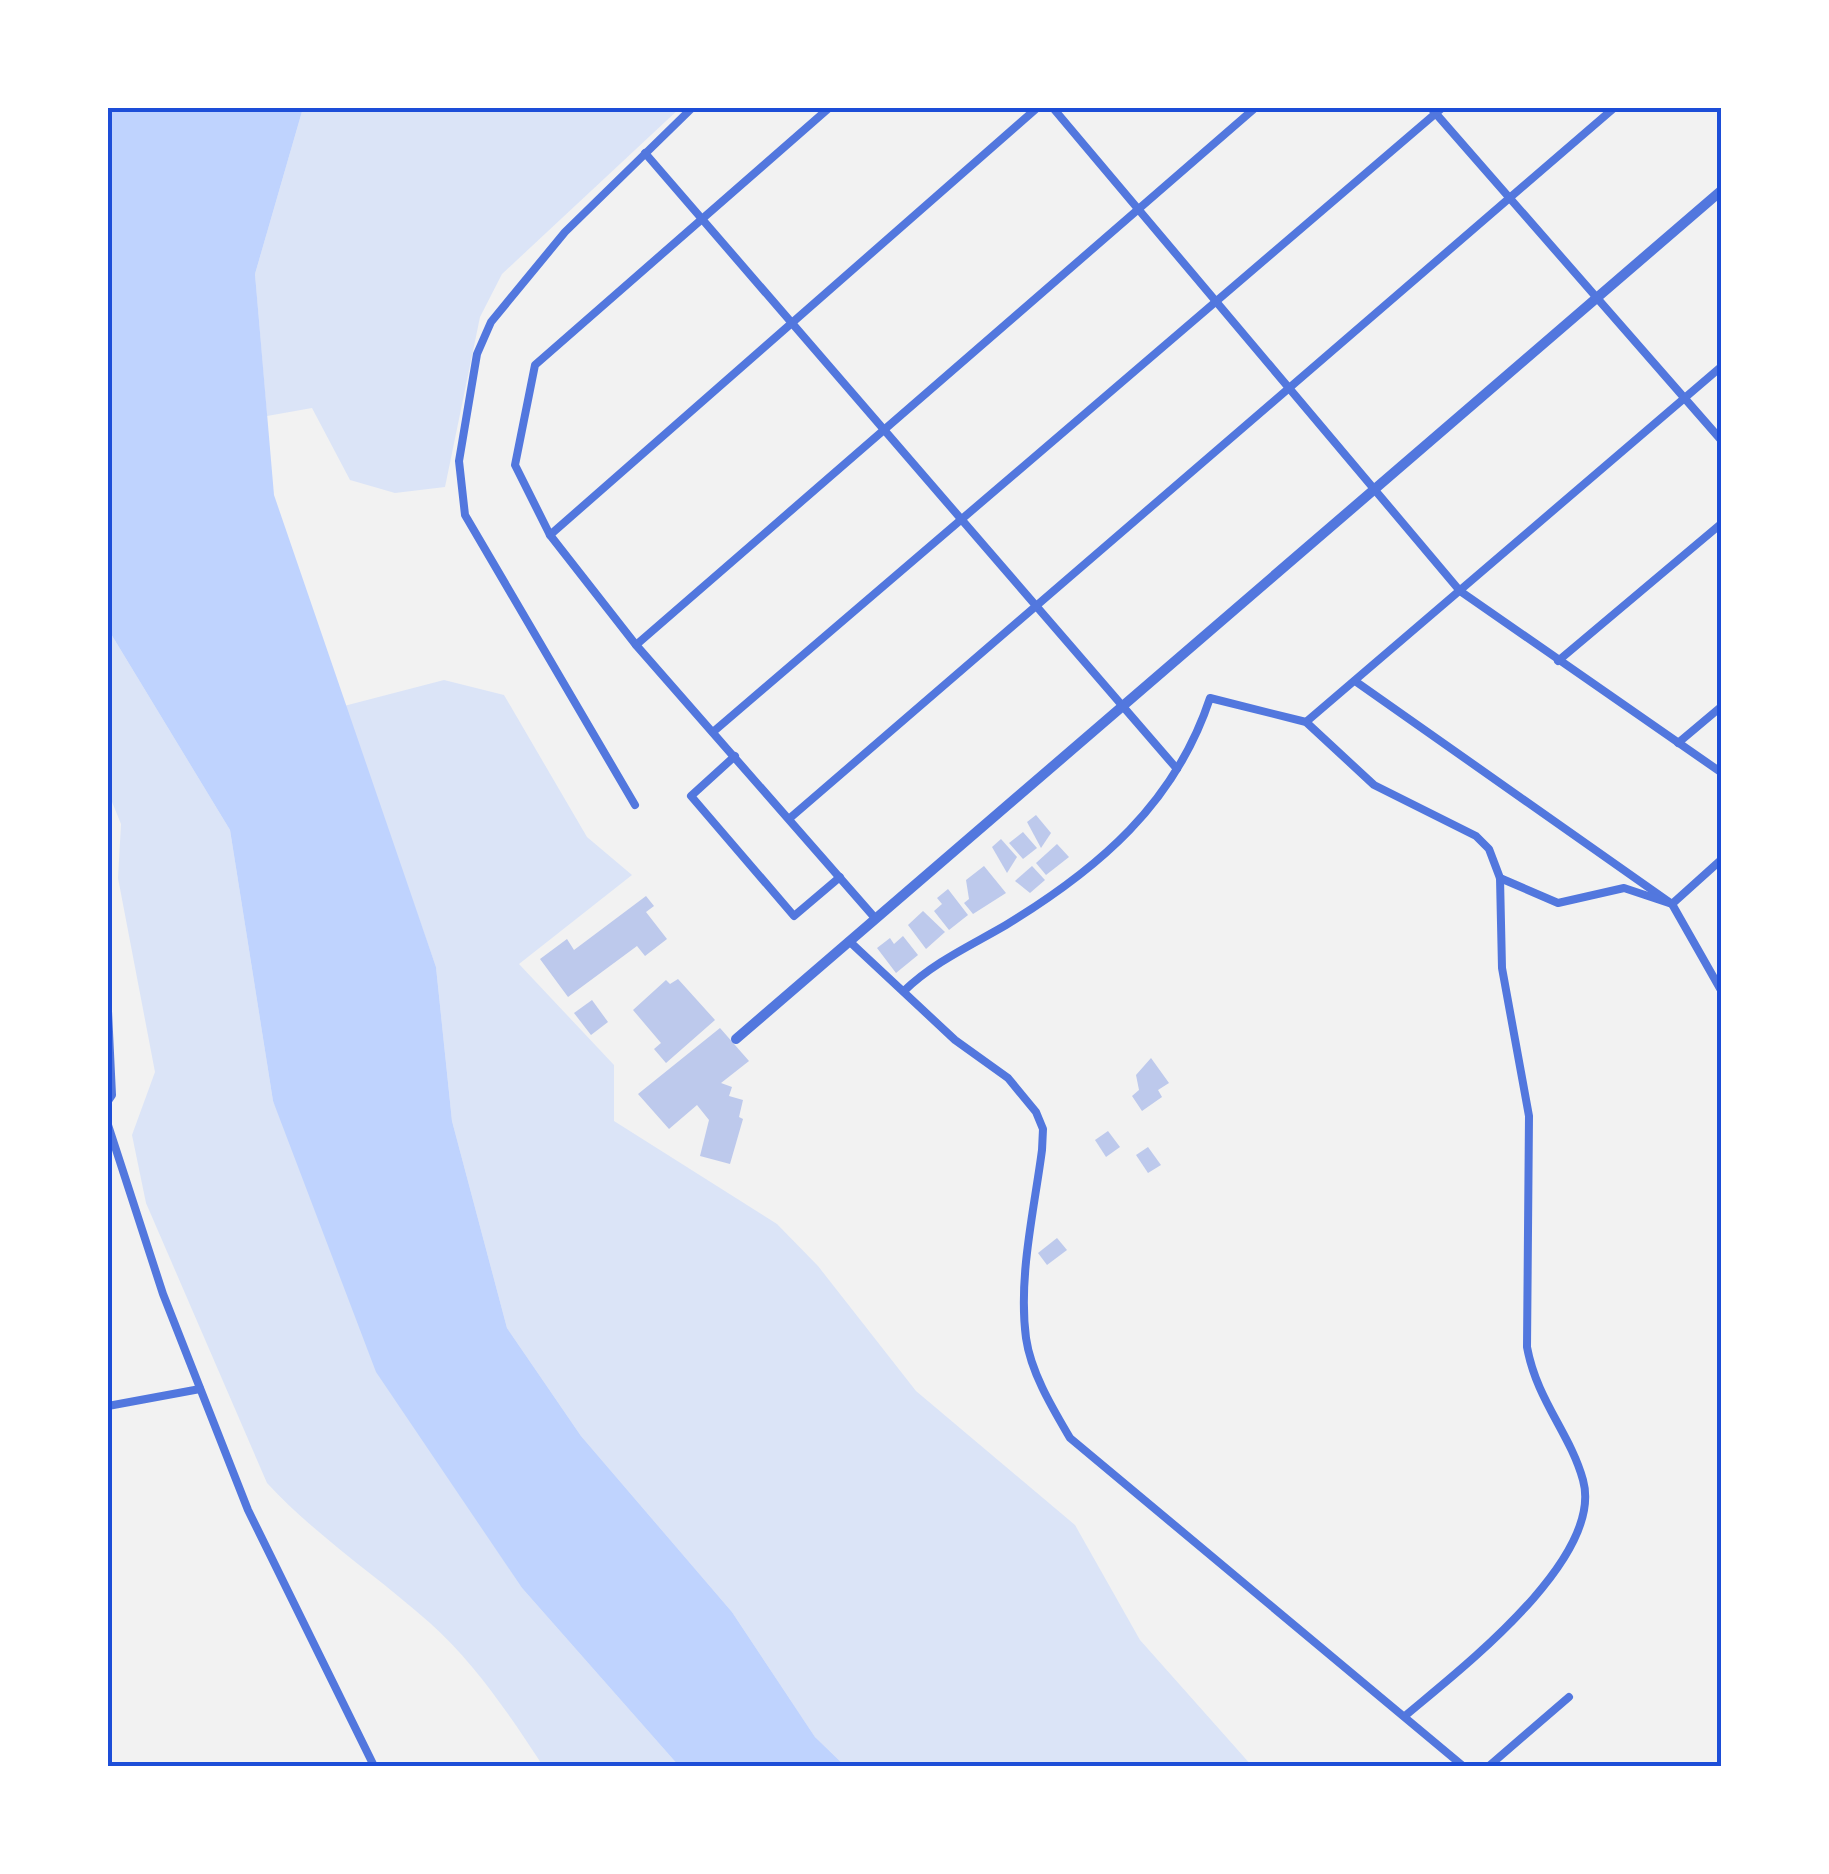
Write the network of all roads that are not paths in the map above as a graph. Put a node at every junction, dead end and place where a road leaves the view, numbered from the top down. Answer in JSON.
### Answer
{"nodes":[{"id":1,"x":692,"y":108,"type":"edge"},
{"id":2,"x":829,"y":108,"type":"edge"},
{"id":3,"x":1037,"y":108,"type":"edge"},
{"id":4,"x":1052,"y":108,"type":"edge"},
{"id":5,"x":1255,"y":108,"type":"edge"},
{"id":6,"x":1614,"y":108,"type":"edge"},
{"id":7,"x":1436,"y":109,"type":"edge"},
{"id":8,"x":646,"y":153,"type":"junction"},
{"id":9,"x":1722,"y":190,"type":"edge"},
{"id":10,"x":1510,"y":198,"type":"junction"},
{"id":11,"x":1138,"y":209,"type":"junction"},
{"id":12,"x":703,"y":220,"type":"junction"},
{"id":13,"x":1597,"y":298,"type":"junction"},
{"id":14,"x":1215,"y":302,"type":"junction"},
{"id":15,"x":792,"y":324,"type":"junction"},
{"id":16,"x":1722,"y":366,"type":"edge"},
{"id":17,"x":1288,"y":389,"type":"junction"},
{"id":18,"x":1684,"y":398,"type":"junction"},
{"id":19,"x":884,"y":430,"type":"junction"},
{"id":20,"x":1722,"y":441,"type":"edge"},
{"id":21,"x":1373,"y":490,"type":"junction"},
{"id":22,"x":960,"y":519,"type":"junction"},
{"id":23,"x":1722,"y":523,"type":"edge"},
{"id":24,"x":550,"y":535,"type":"junction"},
{"id":25,"x":1460,"y":591,"type":"junction"},
{"id":26,"x":1036,"y":606,"type":"junction"},
{"id":27,"x":636,"y":644,"type":"junction"},
{"id":28,"x":1558,"y":661,"type":"junction"},
{"id":29,"x":1355,"y":682,"type":"junction"},
{"id":30,"x":1722,"y":706,"type":"edge"},
{"id":31,"x":1122,"y":707,"type":"junction"},
{"id":32,"x":1306,"y":722,"type":"junction"},
{"id":33,"x":712,"y":732,"type":"junction"},
{"id":34,"x":1678,"y":743,"type":"junction"},
{"id":35,"x":735,"y":756,"type":"junction"},
{"id":36,"x":1177,"y":770,"type":"junction"},
{"id":37,"x":1722,"y":773,"type":"edge"},
{"id":38,"x":636,"y":805,"type":"dead end"},
{"id":39,"x":790,"y":818,"type":"junction"},
{"id":40,"x":1722,"y":860,"type":"edge"},
{"id":41,"x":840,"y":877,"type":"junction"},
{"id":42,"x":1500,"y":878,"type":"junction"},
{"id":43,"x":1672,"y":904,"type":"junction"},
{"id":44,"x":875,"y":918,"type":"junction"},
{"id":45,"x":849,"y":941,"type":"junction"},
{"id":46,"x":904,"y":991,"type":"junction"},
{"id":47,"x":1722,"y":992,"type":"edge"},
{"id":48,"x":108,"y":1011,"type":"edge"},
{"id":49,"x":736,"y":1040,"type":"dead end"},
{"id":50,"x":108,"y":1101,"type":"edge"},
{"id":51,"x":108,"y":1125,"type":"edge"},
{"id":52,"x":200,"y":1389,"type":"junction"},
{"id":53,"x":108,"y":1406,"type":"edge"},
{"id":54,"x":1569,"y":1697,"type":"dead end"},
{"id":55,"x":1405,"y":1716,"type":"junction"},
{"id":56,"x":374,"y":1766,"type":"edge"},
{"id":57,"x":1463,"y":1766,"type":"edge"},
{"id":58,"x":1489,"y":1766,"type":"edge"}],
"edges":[{"from":1,"to":8,"type":"street"},
{"from":2,"to":12,"type":"street"},
{"from":3,"to":15,"type":"street"},
{"from":4,"to":11,"type":"street"},
{"from":5,"to":11,"type":"street"},
{"from":6,"to":10,"type":"street"},
{"from":7,"to":10,"type":"street"},
{"from":7,"to":14,"type":"street"},
{"from":8,"to":12,"type":"street"},
{"from":8,"to":38,"type":"street"},
{"from":9,"to":13,"type":"street"},
{"from":10,"to":13,"type":"street"},
{"from":10,"to":17,"type":"street"},
{"from":11,"to":14,"type":"street"},
{"from":11,"to":19,"type":"street"},
{"from":12,"to":15,"type":"street"},
{"from":12,"to":24,"type":"street"},
{"from":13,"to":18,"type":"street"},
{"from":13,"to":21,"type":"street"},
{"from":14,"to":17,"type":"street"},
{"from":14,"to":22,"type":"street"},
{"from":15,"to":19,"type":"street"},
{"from":15,"to":24,"type":"street"},
{"from":16,"to":18,"type":"street"},
{"from":17,"to":21,"type":"street"},
{"from":17,"to":26,"type":"street"},
{"from":18,"to":20,"type":"street"},
{"from":18,"to":25,"type":"street"},
{"from":19,"to":22,"type":"street"},
{"from":19,"to":27,"type":"street"},
{"from":21,"to":25,"type":"street"},
{"from":21,"to":31,"type":"street"},
{"from":22,"to":26,"type":"street"},
{"from":22,"to":33,"type":"street"},
{"from":23,"to":28,"type":"street"},
{"from":24,"to":27,"type":"street"},
{"from":25,"to":28,"type":"street"},
{"from":25,"to":29,"type":"street"},
{"from":26,"to":31,"type":"street"},
{"from":26,"to":39,"type":"street"},
{"from":27,"to":33,"type":"street"},
{"from":28,"to":34,"type":"street"},
{"from":29,"to":32,"type":"street"},
{"from":29,"to":43,"type":"street"},
{"from":30,"to":34,"type":"street"},
{"from":31,"to":36,"type":"street"},
{"from":31,"to":44,"type":"street"},
{"from":32,"to":36,"type":"street"},
{"from":32,"to":42,"type":"street"},
{"from":33,"to":35,"type":"street"},
{"from":34,"to":37,"type":"street"},
{"from":35,"to":39,"type":"street"},
{"from":35,"to":41,"type":"street"},
{"from":36,"to":46,"type":"street"},
{"from":39,"to":41,"type":"street"},
{"from":40,"to":43,"type":"street"},
{"from":41,"to":44,"type":"street"},
{"from":42,"to":43,"type":"street"},
{"from":42,"to":55,"type":"street"},
{"from":43,"to":47,"type":"street"},
{"from":44,"to":45,"type":"street"},
{"from":45,"to":46,"type":"street"},
{"from":45,"to":49,"type":"street"},
{"from":46,"to":55,"type":"street"},
{"from":48,"to":50,"type":"street"},
{"from":51,"to":52,"type":"street"},
{"from":52,"to":53,"type":"street"},
{"from":52,"to":56,"type":"street"},
{"from":54,"to":58,"type":"street"},
{"from":55,"to":57,"type":"street"}]}
